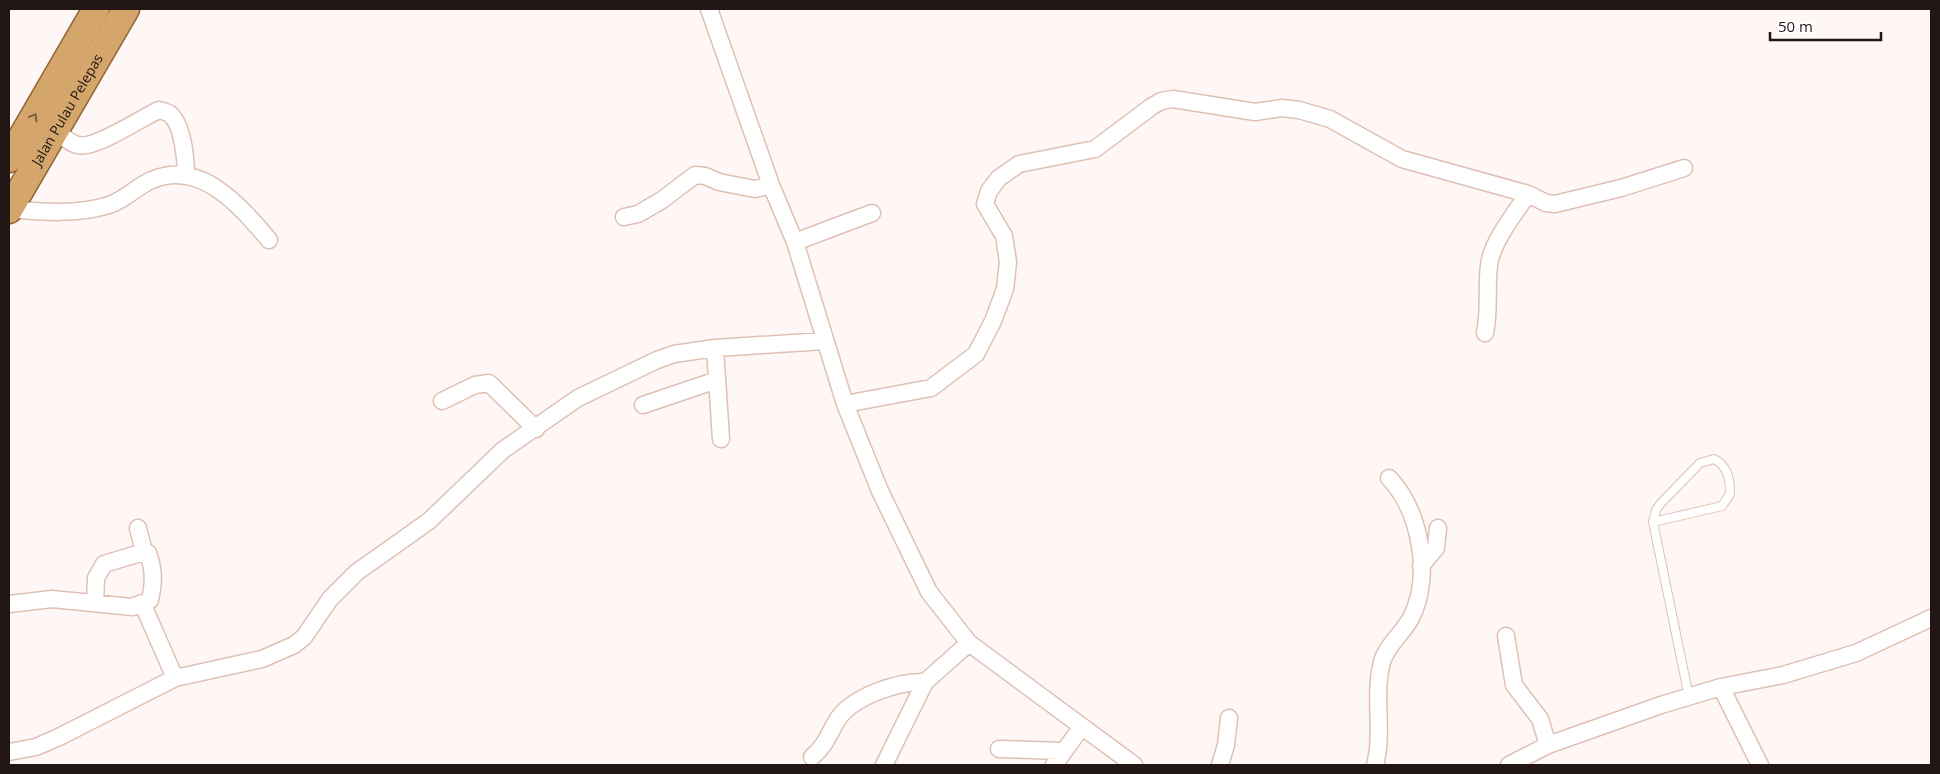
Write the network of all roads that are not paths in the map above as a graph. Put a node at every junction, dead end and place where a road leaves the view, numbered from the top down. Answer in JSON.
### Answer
{"nodes":[{"id":1,"x":96,"y":9,"type":"edge"},
{"id":2,"x":126,"y":9,"type":"edge"},
{"id":3,"x":709,"y":9,"type":"edge"},
{"id":4,"x":56,"y":130,"type":"junction"},
{"id":5,"x":9,"y":158,"type":"edge"},
{"id":6,"x":1684,"y":168,"type":"dead end"},
{"id":7,"x":186,"y":176,"type":"junction"},
{"id":8,"x":771,"y":185,"type":"junction"},
{"id":9,"x":1528,"y":194,"type":"junction"},
{"id":10,"x":9,"y":209,"type":"edge"},
{"id":11,"x":872,"y":213,"type":"dead end"},
{"id":12,"x":624,"y":217,"type":"dead end"},
{"id":13,"x":269,"y":240,"type":"dead end"},
{"id":14,"x":795,"y":242,"type":"junction"},
{"id":15,"x":1485,"y":333,"type":"dead end"},
{"id":16,"x":825,"y":341,"type":"junction"},
{"id":17,"x":715,"y":348,"type":"junction"},
{"id":18,"x":717,"y":380,"type":"junction"},
{"id":19,"x":442,"y":401,"type":"dead end"},
{"id":20,"x":845,"y":404,"type":"junction"},
{"id":21,"x":643,"y":405,"type":"dead end"},
{"id":22,"x":536,"y":429,"type":"junction"},
{"id":23,"x":721,"y":439,"type":"dead end"},
{"id":24,"x":1388,"y":478,"type":"dead end"},
{"id":25,"x":1653,"y":522,"type":"junction"},
{"id":26,"x":138,"y":528,"type":"dead end"},
{"id":27,"x":1438,"y":528,"type":"dead end"},
{"id":28,"x":144,"y":552,"type":"junction"},
{"id":29,"x":1420,"y":566,"type":"junction"},
{"id":30,"x":95,"y":602,"type":"junction"},
{"id":31,"x":9,"y":604,"type":"edge"},
{"id":32,"x":143,"y":605,"type":"junction"},
{"id":33,"x":1931,"y":618,"type":"edge"},
{"id":34,"x":1506,"y":636,"type":"dead end"},
{"id":35,"x":969,"y":643,"type":"junction"},
{"id":36,"x":175,"y":678,"type":"junction"},
{"id":37,"x":925,"y":682,"type":"junction"},
{"id":38,"x":1721,"y":687,"type":"junction"},
{"id":39,"x":1689,"y":697,"type":"junction"},
{"id":40,"x":1229,"y":718,"type":"dead end"},
{"id":41,"x":1081,"y":728,"type":"junction"},
{"id":42,"x":1548,"y":745,"type":"junction"},
{"id":43,"x":999,"y":749,"type":"dead end"},
{"id":44,"x":9,"y":752,"type":"edge"},
{"id":45,"x":812,"y":757,"type":"dead end"},
{"id":46,"x":1058,"y":758,"type":"edge"},
{"id":47,"x":884,"y":765,"type":"edge"},
{"id":48,"x":1134,"y":765,"type":"edge"},
{"id":49,"x":1220,"y":765,"type":"edge"},
{"id":50,"x":1375,"y":765,"type":"edge"},
{"id":51,"x":1509,"y":765,"type":"edge"},
{"id":52,"x":1760,"y":765,"type":"edge"}],
"edges":[{"from":5,"to":1,"type":"highway","name":"Jalan Pulau Pelepas","one_way":true},
{"from":2,"to":4,"type":"highway","name":"Jalan Pulau Pelepas"},
{"from":3,"to":8,"type":"street"},
{"from":4,"to":7,"type":"street"},
{"from":4,"to":10,"type":"highway","name":"Jalan Pulau Pelepas"},
{"from":6,"to":9,"type":"street"},
{"from":7,"to":10,"type":"street"},
{"from":7,"to":13,"type":"street"},
{"from":8,"to":12,"type":"street"},
{"from":8,"to":14,"type":"street"},
{"from":9,"to":15,"type":"street"},
{"from":9,"to":20,"type":"street"},
{"from":11,"to":14,"type":"street"},
{"from":14,"to":16,"type":"street"},
{"from":16,"to":17,"type":"street"},
{"from":16,"to":20,"type":"street"},
{"from":17,"to":18,"type":"street"},
{"from":17,"to":22,"type":"street"},
{"from":18,"to":21,"type":"street"},
{"from":18,"to":23,"type":"street"},
{"from":19,"to":22,"type":"street"},
{"from":20,"to":35,"type":"street"},
{"from":22,"to":36,"type":"street"},
{"from":24,"to":29,"type":"street"},
{"from":25,"to":25,"type":"lane"},
{"from":25,"to":39,"type":"lane"},
{"from":26,"to":28,"type":"street"},
{"from":27,"to":29,"type":"street"},
{"from":28,"to":30,"type":"street"},
{"from":28,"to":32,"type":"street"},
{"from":29,"to":50,"type":"street"},
{"from":30,"to":31,"type":"street"},
{"from":30,"to":32,"type":"street"},
{"from":32,"to":36,"type":"street"},
{"from":33,"to":38,"type":"street"},
{"from":34,"to":42,"type":"street"},
{"from":35,"to":37,"type":"street"},
{"from":35,"to":41,"type":"street"},
{"from":36,"to":44,"type":"street"},
{"from":37,"to":45,"type":"street"},
{"from":37,"to":47,"type":"street"},
{"from":38,"to":39,"type":"street"},
{"from":38,"to":52,"type":"street"},
{"from":39,"to":42,"type":"street"},
{"from":40,"to":49,"type":"street"},
{"from":41,"to":46,"type":"street"},
{"from":41,"to":48,"type":"street"},
{"from":42,"to":51,"type":"street"},
{"from":43,"to":46,"type":"street"}]}
